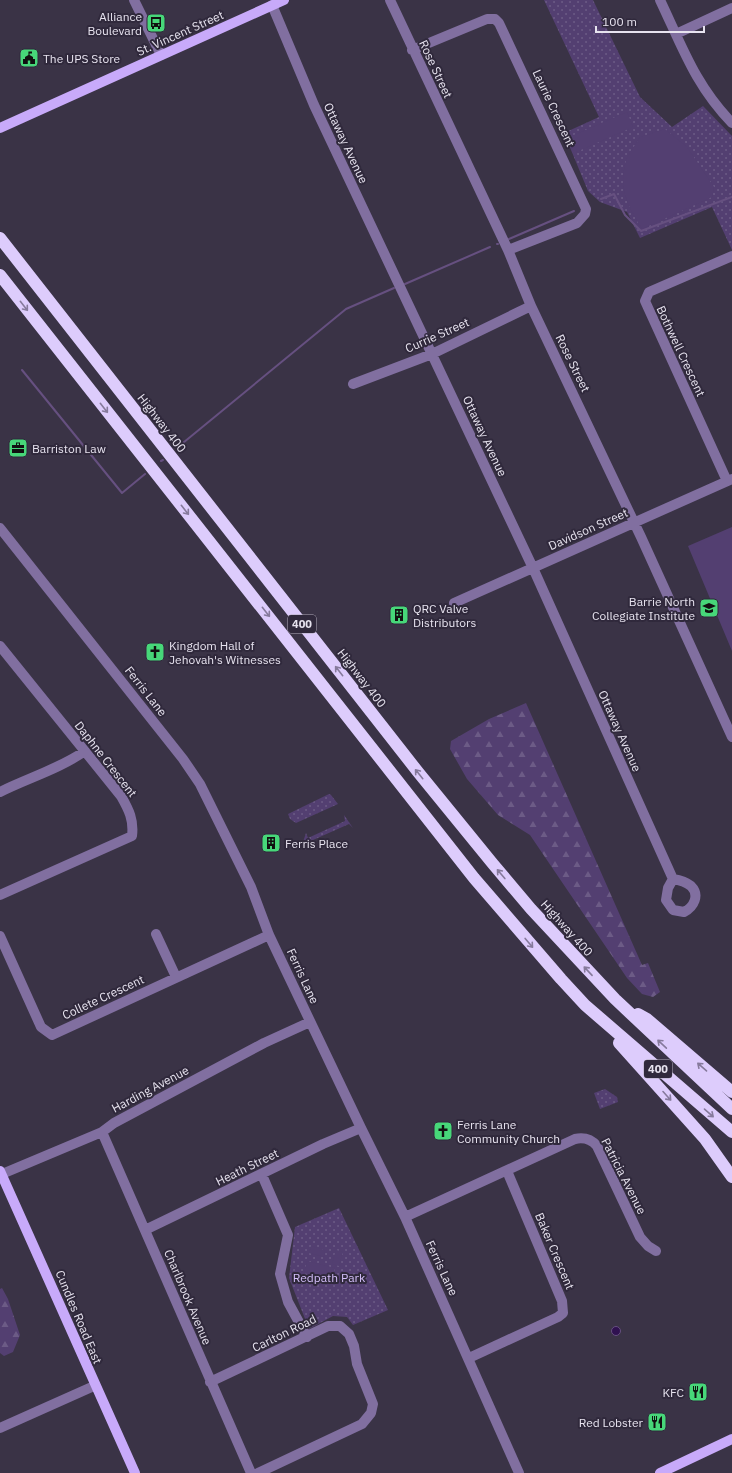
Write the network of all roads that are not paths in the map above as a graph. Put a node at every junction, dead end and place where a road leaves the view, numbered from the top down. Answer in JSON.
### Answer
{"nodes":[{"id":1,"x":134,"y":0,"type":"edge"},
{"id":2,"x":284,"y":0,"type":"edge"},
{"id":3,"x":390,"y":0,"type":"edge"},
{"id":4,"x":660,"y":0,"type":"edge"},
{"id":5,"x":272,"y":5,"type":"junction"},
{"id":6,"x":732,"y":8,"type":"edge"},
{"id":7,"x":676,"y":34,"type":"junction"},
{"id":8,"x":412,"y":50,"type":"junction"},
{"id":9,"x":160,"y":55,"type":"junction"},
{"id":10,"x":732,"y":123,"type":"edge"},
{"id":11,"x":0,"y":128,"type":"edge"},
{"id":12,"x":0,"y":238,"type":"edge"},
{"id":13,"x":508,"y":250,"type":"junction"},
{"id":14,"x":732,"y":256,"type":"edge"},
{"id":15,"x":0,"y":276,"type":"edge"},
{"id":16,"x":531,"y":306,"type":"junction"},
{"id":17,"x":432,"y":354,"type":"junction"},
{"id":18,"x":353,"y":384,"type":"dead end"},
{"id":19,"x":730,"y":480,"type":"edge"},
{"id":20,"x":635,"y":523,"type":"junction"},
{"id":21,"x":0,"y":528,"type":"edge"},
{"id":22,"x":533,"y":568,"type":"junction"},
{"id":23,"x":454,"y":603,"type":"dead end"},
{"id":24,"x":0,"y":646,"type":"edge"},
{"id":25,"x":732,"y":737,"type":"edge"},
{"id":26,"x":85,"y":751,"type":"junction"},
{"id":27,"x":0,"y":792,"type":"edge"},
{"id":28,"x":673,"y":879,"type":"dead end"},
{"id":29,"x":0,"y":895,"type":"edge"},
{"id":30,"x":156,"y":934,"type":"dead end"},
{"id":31,"x":269,"y":935,"type":"junction"},
{"id":32,"x":0,"y":936,"type":"edge"},
{"id":33,"x":176,"y":977,"type":"junction"},
{"id":34,"x":615,"y":1000,"type":"junction"},
{"id":35,"x":585,"y":1004,"type":"junction"},
{"id":36,"x":310,"y":1022,"type":"junction"},
{"id":37,"x":732,"y":1092,"type":"edge"},
{"id":38,"x":732,"y":1109,"type":"edge"},
{"id":39,"x":361,"y":1128,"type":"junction"},
{"id":40,"x":102,"y":1132,"type":"junction"},
{"id":41,"x":732,"y":1132,"type":"edge"},
{"id":42,"x":507,"y":1170,"type":"junction"},
{"id":43,"x":1,"y":1173,"type":"edge"},
{"id":44,"x":262,"y":1175,"type":"junction"},
{"id":45,"x":732,"y":1177,"type":"edge"},
{"id":46,"x":405,"y":1217,"type":"junction"},
{"id":47,"x":145,"y":1230,"type":"junction"},
{"id":48,"x":656,"y":1251,"type":"dead end"},
{"id":49,"x":306,"y":1336,"type":"junction"},
{"id":50,"x":469,"y":1358,"type":"junction"},
{"id":51,"x":210,"y":1382,"type":"junction"},
{"id":52,"x":94,"y":1386,"type":"junction"},
{"id":53,"x":0,"y":1428,"type":"edge"},
{"id":54,"x":732,"y":1439,"type":"edge"},
{"id":55,"x":135,"y":1473,"type":"edge"},
{"id":56,"x":251,"y":1473,"type":"edge"},
{"id":57,"x":258,"y":1473,"type":"edge"},
{"id":58,"x":519,"y":1473,"type":"edge"},
{"id":59,"x":660,"y":1473,"type":"edge"}],
"edges":[{"from":1,"to":9,"type":"street"},
{"from":2,"to":5,"type":"main road","name":"St. Vincent Street"},
{"from":3,"to":8,"type":"street","name":"Rose Street"},
{"from":4,"to":7,"type":"street"},
{"from":5,"to":9,"type":"main road","name":"St. Vincent Street"},
{"from":5,"to":17,"type":"street","name":"Ottaway Avenue"},
{"from":6,"to":7,"type":"street"},
{"from":7,"to":10,"type":"street"},
{"from":8,"to":13,"type":"street","name":"Rose Street"},
{"from":8,"to":13,"type":"street","name":"Laurie Crescent"},
{"from":9,"to":11,"type":"main road","name":"St. Vincent Street"},
{"from":34,"to":12,"type":"highway","name":"Highway 400","number":"400","one_way":true},
{"from":13,"to":16,"type":"street","name":"Rose Street"},
{"from":14,"to":19,"type":"street","name":"Bothwell Crescent"},
{"from":15,"to":35,"type":"highway","number":"400","one_way":true},
{"from":16,"to":17,"type":"street","name":"Currie Street"},
{"from":16,"to":20,"type":"street","name":"Rose Street"},
{"from":17,"to":18,"type":"street","name":"Currie Street"},
{"from":17,"to":22,"type":"street","name":"Ottaway Avenue"},
{"from":19,"to":20,"type":"street","name":"Davidson Street"},
{"from":20,"to":22,"type":"street","name":"Davidson Street"},
{"from":20,"to":25,"type":"street","name":"Rose Street"},
{"from":21,"to":31,"type":"street","name":"Ferris Lane"},
{"from":22,"to":23,"type":"street","name":"Davidson Street"},
{"from":22,"to":28,"type":"street","name":"Ottaway Avenue"},
{"from":24,"to":26,"type":"street","name":"Daphne Crescent"},
{"from":26,"to":27,"type":"street"},
{"from":26,"to":29,"type":"street","name":"Daphne Crescent"},
{"from":30,"to":33,"type":"street"},
{"from":31,"to":33,"type":"street","name":"Collete Crescent"},
{"from":31,"to":36,"type":"street","name":"Ferris Lane"},
{"from":32,"to":33,"type":"street","name":"Collete Crescent"},
{"from":37,"to":34,"type":"highway","one_way":true},
{"from":38,"to":34,"type":"highway","name":"Highway 400","number":"400","one_way":true},
{"from":35,"to":41,"type":"highway","number":"400","one_way":true},
{"from":35,"to":45,"type":"highway","one_way":true},
{"from":36,"to":39,"type":"street","name":"Ferris Lane"},
{"from":36,"to":40,"type":"street","name":"Harding Avenue"},
{"from":39,"to":44,"type":"street","name":"Heath Street"},
{"from":39,"to":46,"type":"street","name":"Ferris Lane"},
{"from":40,"to":43,"type":"street","name":"Harding Avenue"},
{"from":40,"to":47,"type":"street","name":"Charlbrook Avenue"},
{"from":42,"to":46,"type":"street","name":"Patricia Avenue"},
{"from":42,"to":48,"type":"street","name":"Patricia Avenue"},
{"from":42,"to":50,"type":"street","name":"Baker Crescent"},
{"from":43,"to":52,"type":"main road","name":"Cundles Road East"},
{"from":44,"to":47,"type":"street","name":"Heath Street"},
{"from":44,"to":49,"type":"street"},
{"from":46,"to":50,"type":"street","name":"Ferris Lane"},
{"from":47,"to":51,"type":"street","name":"Charlbrook Avenue"},
{"from":49,"to":51,"type":"street","name":"Carlton Road"},
{"from":49,"to":57,"type":"street","name":"Carlton Road"},
{"from":50,"to":58,"type":"street","name":"Ferris Lane"},
{"from":51,"to":56,"type":"street","name":"Charlbrook Avenue"},
{"from":52,"to":53,"type":"street"},
{"from":52,"to":55,"type":"main road","name":"Cundles Road East"},
{"from":54,"to":59,"type":"main road"}]}
